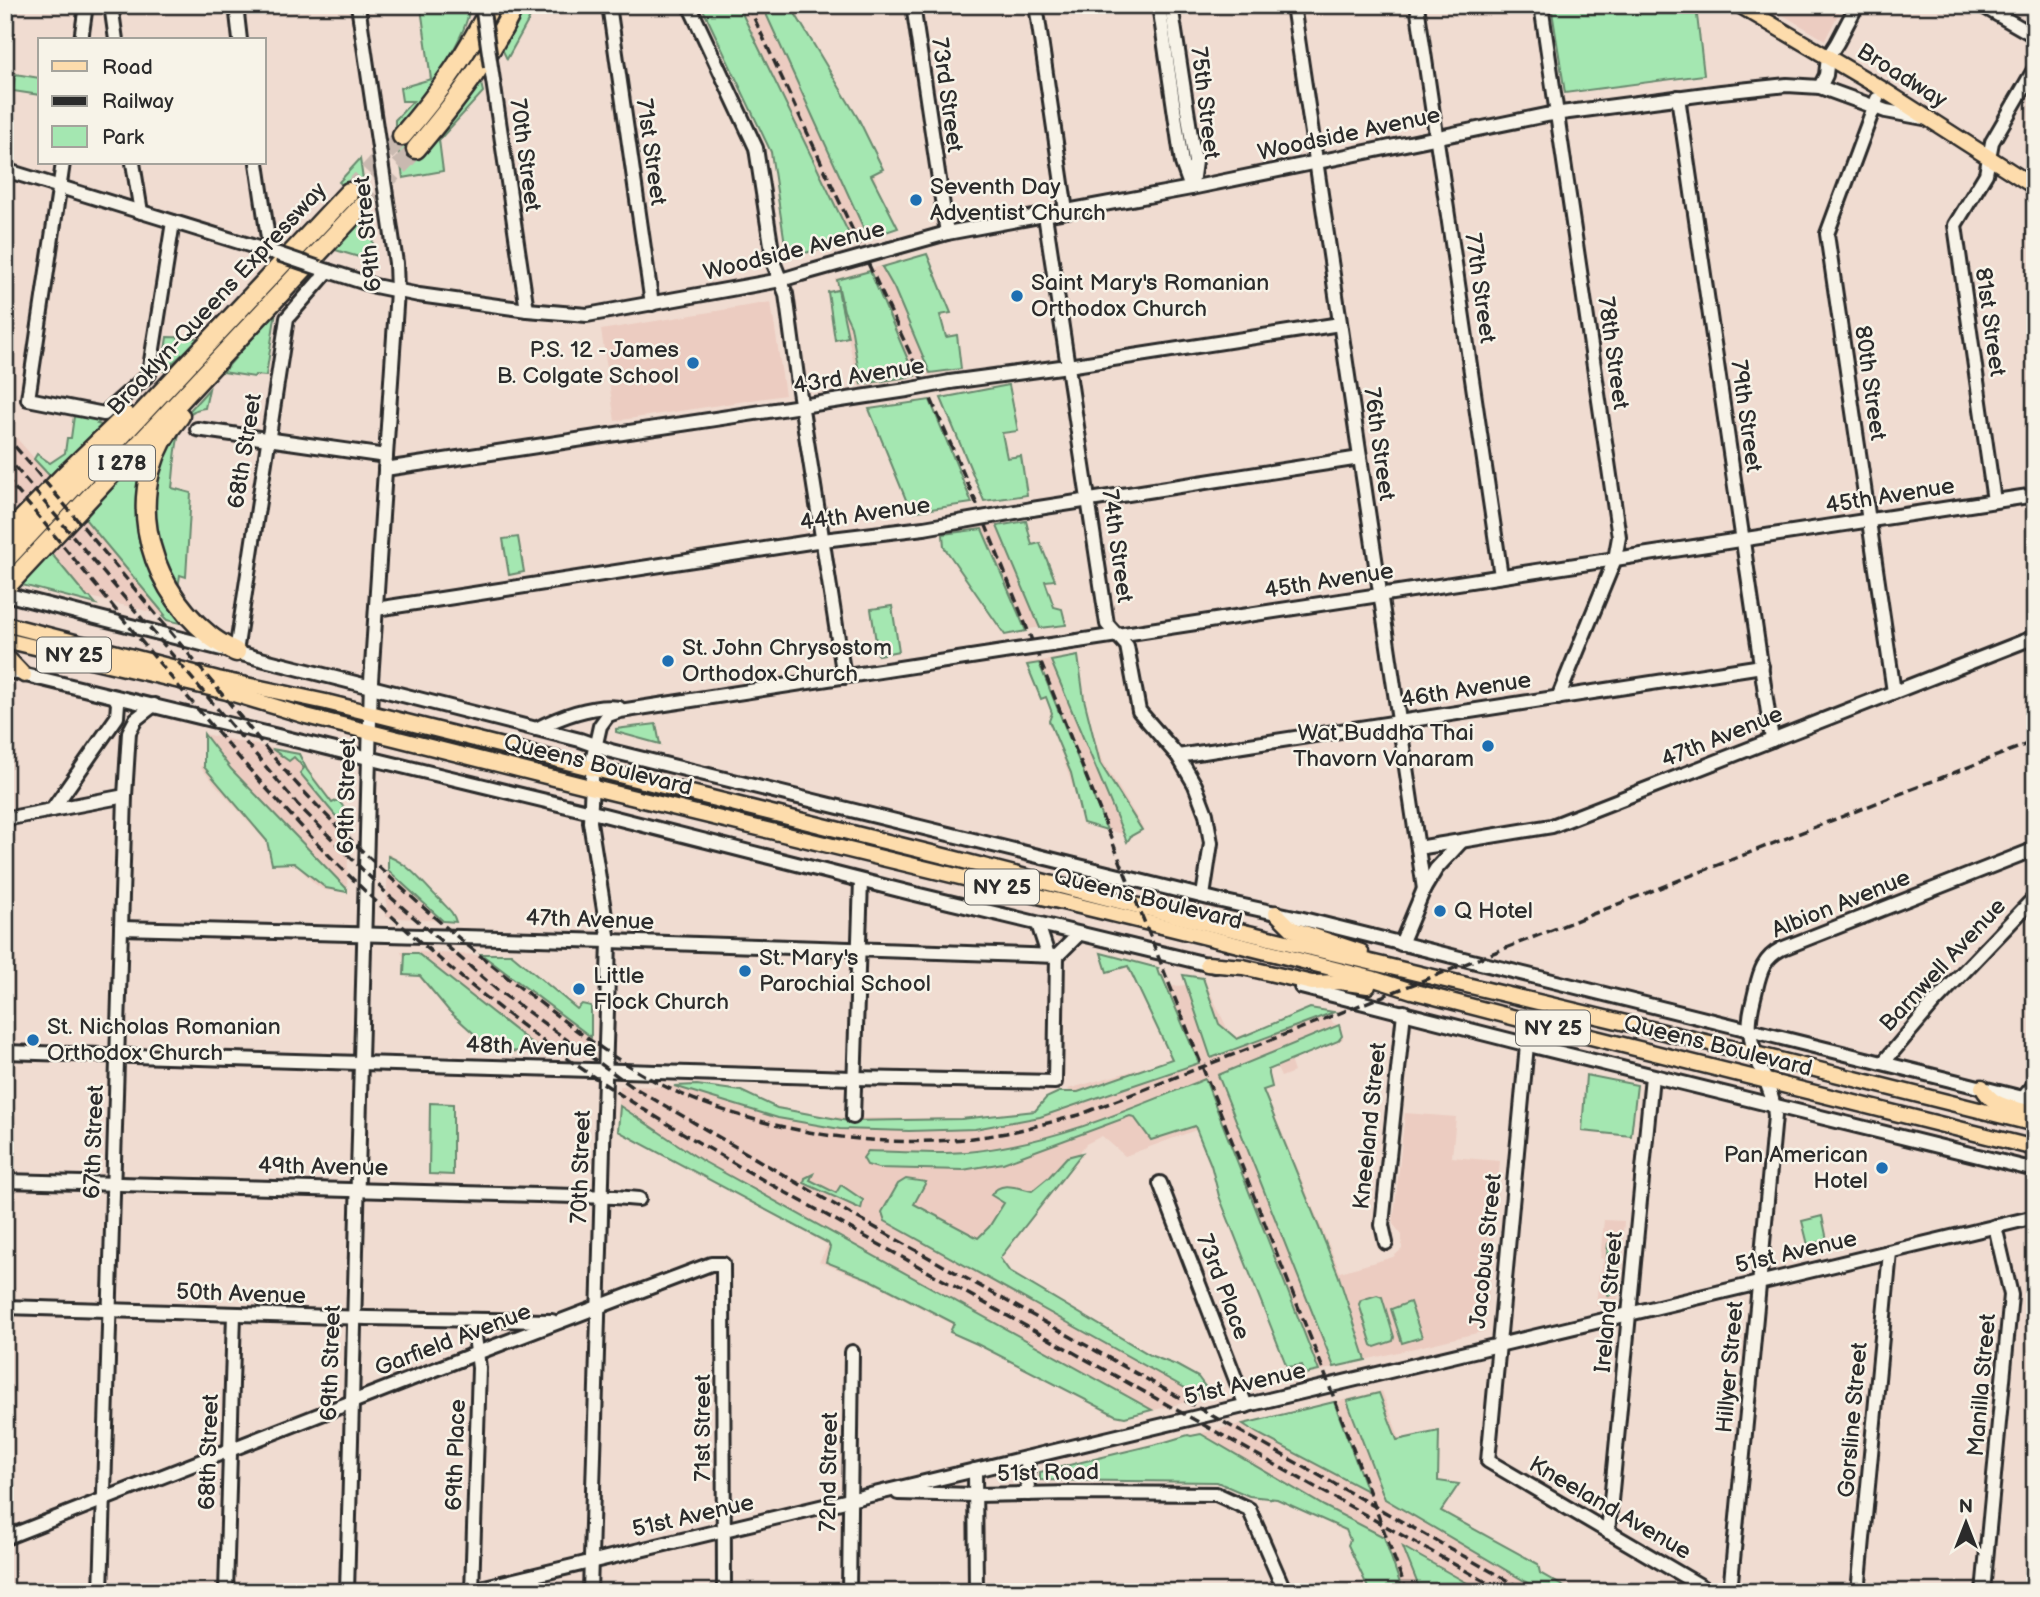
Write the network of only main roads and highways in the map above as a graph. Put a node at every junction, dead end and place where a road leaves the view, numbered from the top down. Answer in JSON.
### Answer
{"nodes":[{"id":1,"x":491,"y":5,"type":"edge"},
{"id":2,"x":515,"y":5,"type":"edge"},
{"id":3,"x":1739,"y":6,"type":"edge"},
{"id":4,"x":402,"y":136,"type":"tunnel mouth"},
{"id":5,"x":416,"y":149,"type":"tunnel mouth"},
{"id":6,"x":2035,"y":187,"type":"edge"},
{"id":7,"x":349,"y":192,"type":"tunnel mouth"},
{"id":8,"x":362,"y":206,"type":"tunnel mouth"},
{"id":9,"x":238,"y":338,"type":"junction"},
{"id":10,"x":172,"y":384,"type":"junction"},
{"id":11,"x":5,"y":537,"type":"edge"},
{"id":12,"x":5,"y":560,"type":"edge"},
{"id":13,"x":7,"y":593,"type":"edge"},
{"id":14,"x":5,"y":624,"type":"edge"},
{"id":15,"x":5,"y":640,"type":"edge"},
{"id":16,"x":236,"y":652,"type":"road end"},
{"id":17,"x":5,"y":655,"type":"edge"},
{"id":18,"x":24,"y":674,"type":"road end"},
{"id":19,"x":1276,"y":913,"type":"road end"},
{"id":20,"x":1208,"y":964,"type":"road end"},
{"id":21,"x":1462,"y":983,"type":"junction"},
{"id":22,"x":1412,"y":991,"type":"junction"},
{"id":23,"x":1982,"y":1087,"type":"road end"},
{"id":24,"x":2035,"y":1115,"type":"edge"},
{"id":25,"x":2035,"y":1124,"type":"edge"},
{"id":26,"x":2035,"y":1148,"type":"edge"}],
"edges":[{"from":1,"to":4,"type":"highway"},
{"from":2,"to":5,"type":"highway"},
{"from":3,"to":6,"type":"main road","name":"Broadway"},
{"from":7,"to":10,"type":"highway","name":"Brooklyn-Queens Expressway","number":"I 278"},
{"from":8,"to":9,"type":"highway","name":"Brooklyn-Queens Expressway","number":"I 278"},
{"from":9,"to":13,"type":"highway","name":"Brooklyn-Queens Expressway","number":"I 278"},
{"from":9,"to":16,"type":"highway"},
{"from":10,"to":11,"type":"highway"},
{"from":10,"to":12,"type":"highway","name":"Brooklyn-Queens Expressway","number":"I 278"},
{"from":14,"to":21,"type":"main road","name":"Queens Boulevard","number":"NY 25"},
{"from":15,"to":22,"type":"main road","name":"Queens Boulevard","number":"NY 25"},
{"from":17,"to":18,"type":"main road"},
{"from":19,"to":21,"type":"main road"},
{"from":20,"to":22,"type":"main road"},
{"from":21,"to":25,"type":"main road","name":"Queens Boulevard","number":"NY 25"},
{"from":22,"to":26,"type":"main road","name":"Queens Boulevard","number":"NY 25"},
{"from":23,"to":24,"type":"main road"}]}
